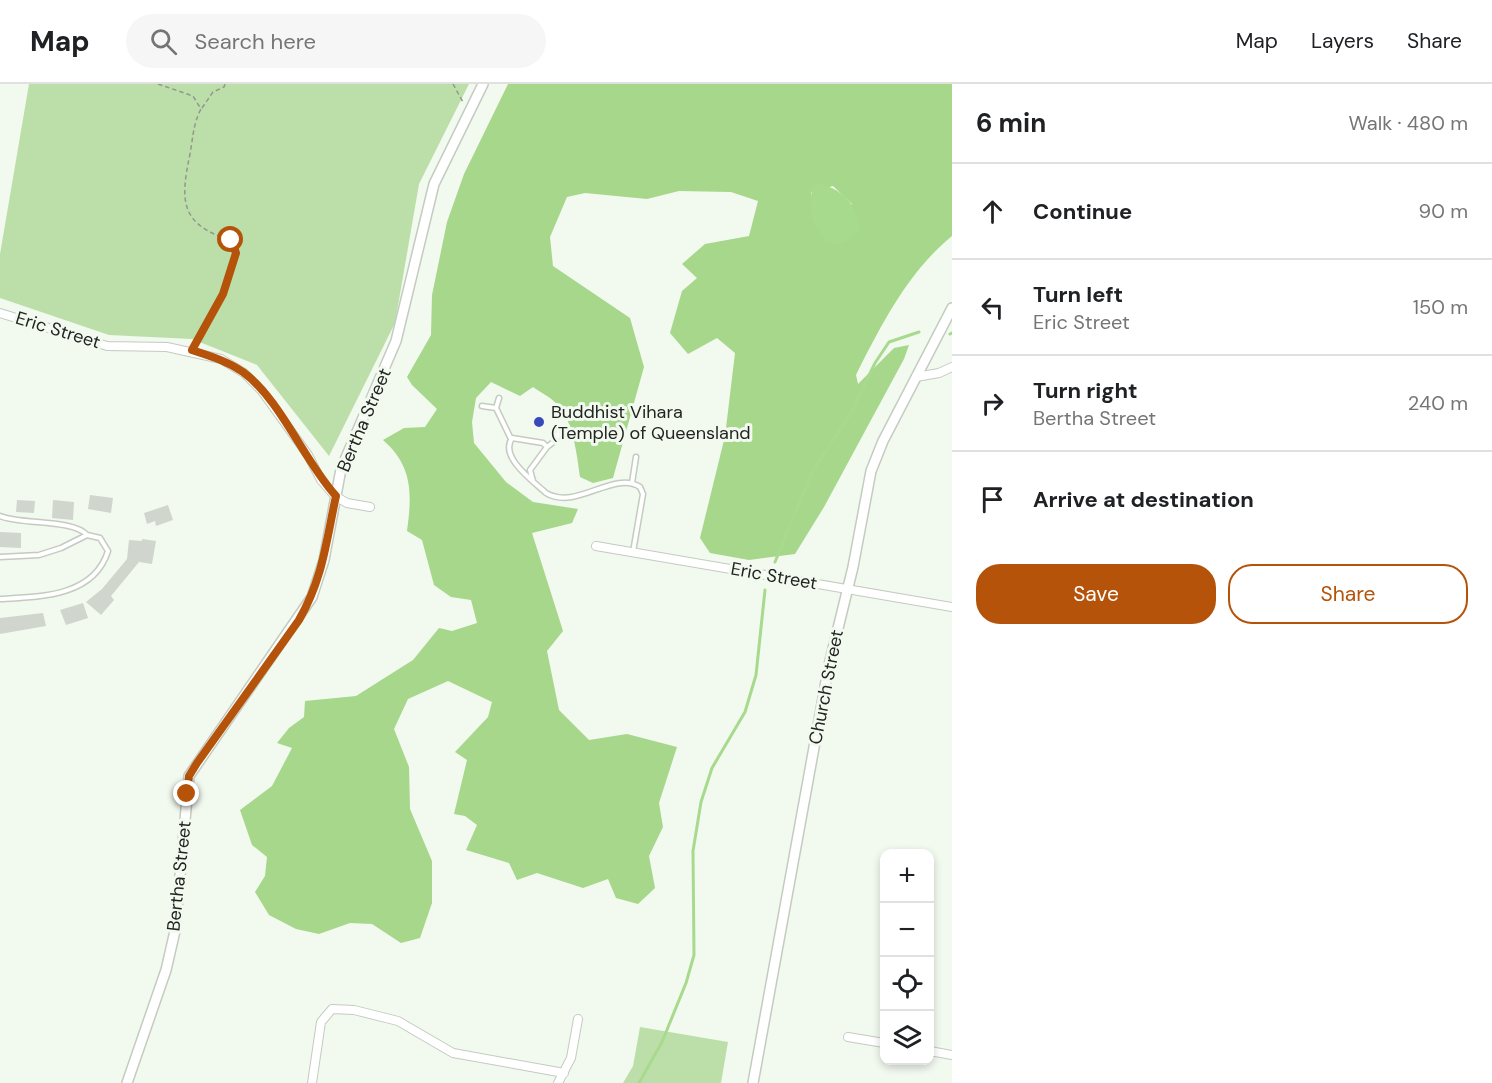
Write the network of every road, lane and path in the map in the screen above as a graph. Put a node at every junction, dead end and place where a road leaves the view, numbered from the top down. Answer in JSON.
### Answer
{"nodes":[{"id":1,"x":158,"y":84,"type":"edge"},
{"id":2,"x":225,"y":84,"type":"edge"},
{"id":3,"x":453,"y":84,"type":"edge"},
{"id":4,"x":483,"y":84,"type":"edge"},
{"id":5,"x":201,"y":109,"type":"junction"},
{"id":6,"x":470,"y":109,"type":"junction"},
{"id":7,"x":952,"y":308,"type":"edge"},
{"id":8,"x":0,"y":313,"type":"edge"},
{"id":9,"x":192,"y":350,"type":"junction"},
{"id":10,"x":952,"y":367,"type":"edge"},
{"id":11,"x":916,"y":377,"type":"junction"},
{"id":12,"x":499,"y":398,"type":"dead end"},
{"id":13,"x":482,"y":406,"type":"dead end"},
{"id":14,"x":496,"y":408,"type":"junction"},
{"id":15,"x":559,"y":431,"type":"dead end"},
{"id":16,"x":511,"y":439,"type":"junction"},
{"id":17,"x":547,"y":447,"type":"junction"},
{"id":18,"x":636,"y":457,"type":"dead end"},
{"id":19,"x":533,"y":481,"type":"junction"},
{"id":20,"x":632,"y":483,"type":"junction"},
{"id":21,"x":336,"y":496,"type":"junction"},
{"id":22,"x":370,"y":507,"type":"dead end"},
{"id":23,"x":0,"y":516,"type":"edge"},
{"id":24,"x":87,"y":535,"type":"junction"},
{"id":25,"x":596,"y":546,"type":"dead end"},
{"id":26,"x":633,"y":552,"type":"junction"},
{"id":27,"x":0,"y":557,"type":"edge"},
{"id":28,"x":847,"y":589,"type":"junction"},
{"id":29,"x":0,"y":599,"type":"edge"},
{"id":30,"x":952,"y":607,"type":"edge"},
{"id":31,"x":578,"y":1019,"type":"dead end"},
{"id":32,"x":848,"y":1037,"type":"dead end"},
{"id":33,"x":880,"y":1042,"type":"edge"},
{"id":34,"x":934,"y":1052,"type":"edge"},
{"id":35,"x":952,"y":1055,"type":"edge"},
{"id":36,"x":564,"y":1073,"type":"junction"},
{"id":37,"x":127,"y":1083,"type":"edge"},
{"id":38,"x":312,"y":1083,"type":"edge"},
{"id":39,"x":558,"y":1083,"type":"edge"},
{"id":40,"x":753,"y":1083,"type":"edge"}],
"edges":[{"from":1,"to":5,"type":"path"},
{"from":2,"to":5,"type":"path"},
{"from":3,"to":6,"type":"path"},
{"from":4,"to":6,"type":"street","name":"Bertha Street"},
{"from":5,"to":9,"type":"path"},
{"from":6,"to":21,"type":"street","name":"Bertha Street"},
{"from":7,"to":11,"type":"street","name":"Church Street"},
{"from":8,"to":9,"type":"street","name":"Eric Street"},
{"from":9,"to":21,"type":"street","name":"Eric Street"},
{"from":10,"to":11,"type":"street"},
{"from":11,"to":28,"type":"street","name":"Church Street"},
{"from":12,"to":14,"type":"lane"},
{"from":13,"to":14,"type":"lane"},
{"from":14,"to":16,"type":"lane"},
{"from":15,"to":17,"type":"lane"},
{"from":16,"to":17,"type":"lane"},
{"from":16,"to":19,"type":"lane"},
{"from":17,"to":19,"type":"lane"},
{"from":18,"to":20,"type":"lane"},
{"from":19,"to":20,"type":"lane"},
{"from":20,"to":26,"type":"lane"},
{"from":21,"to":22,"type":"street"},
{"from":21,"to":37,"type":"street","name":"Bertha Street"},
{"from":23,"to":24,"type":"lane"},
{"from":24,"to":27,"type":"lane"},
{"from":24,"to":29,"type":"lane"},
{"from":25,"to":26,"type":"street","name":"Eric Street"},
{"from":26,"to":28,"type":"street","name":"Eric Street"},
{"from":28,"to":30,"type":"street","name":"Eric Street"},
{"from":28,"to":40,"type":"street","name":"Church Street"},
{"from":31,"to":36,"type":"street"},
{"from":32,"to":33,"type":"street"},
{"from":34,"to":35,"type":"street"},
{"from":36,"to":38,"type":"street"},
{"from":36,"to":39,"type":"street"}]}
